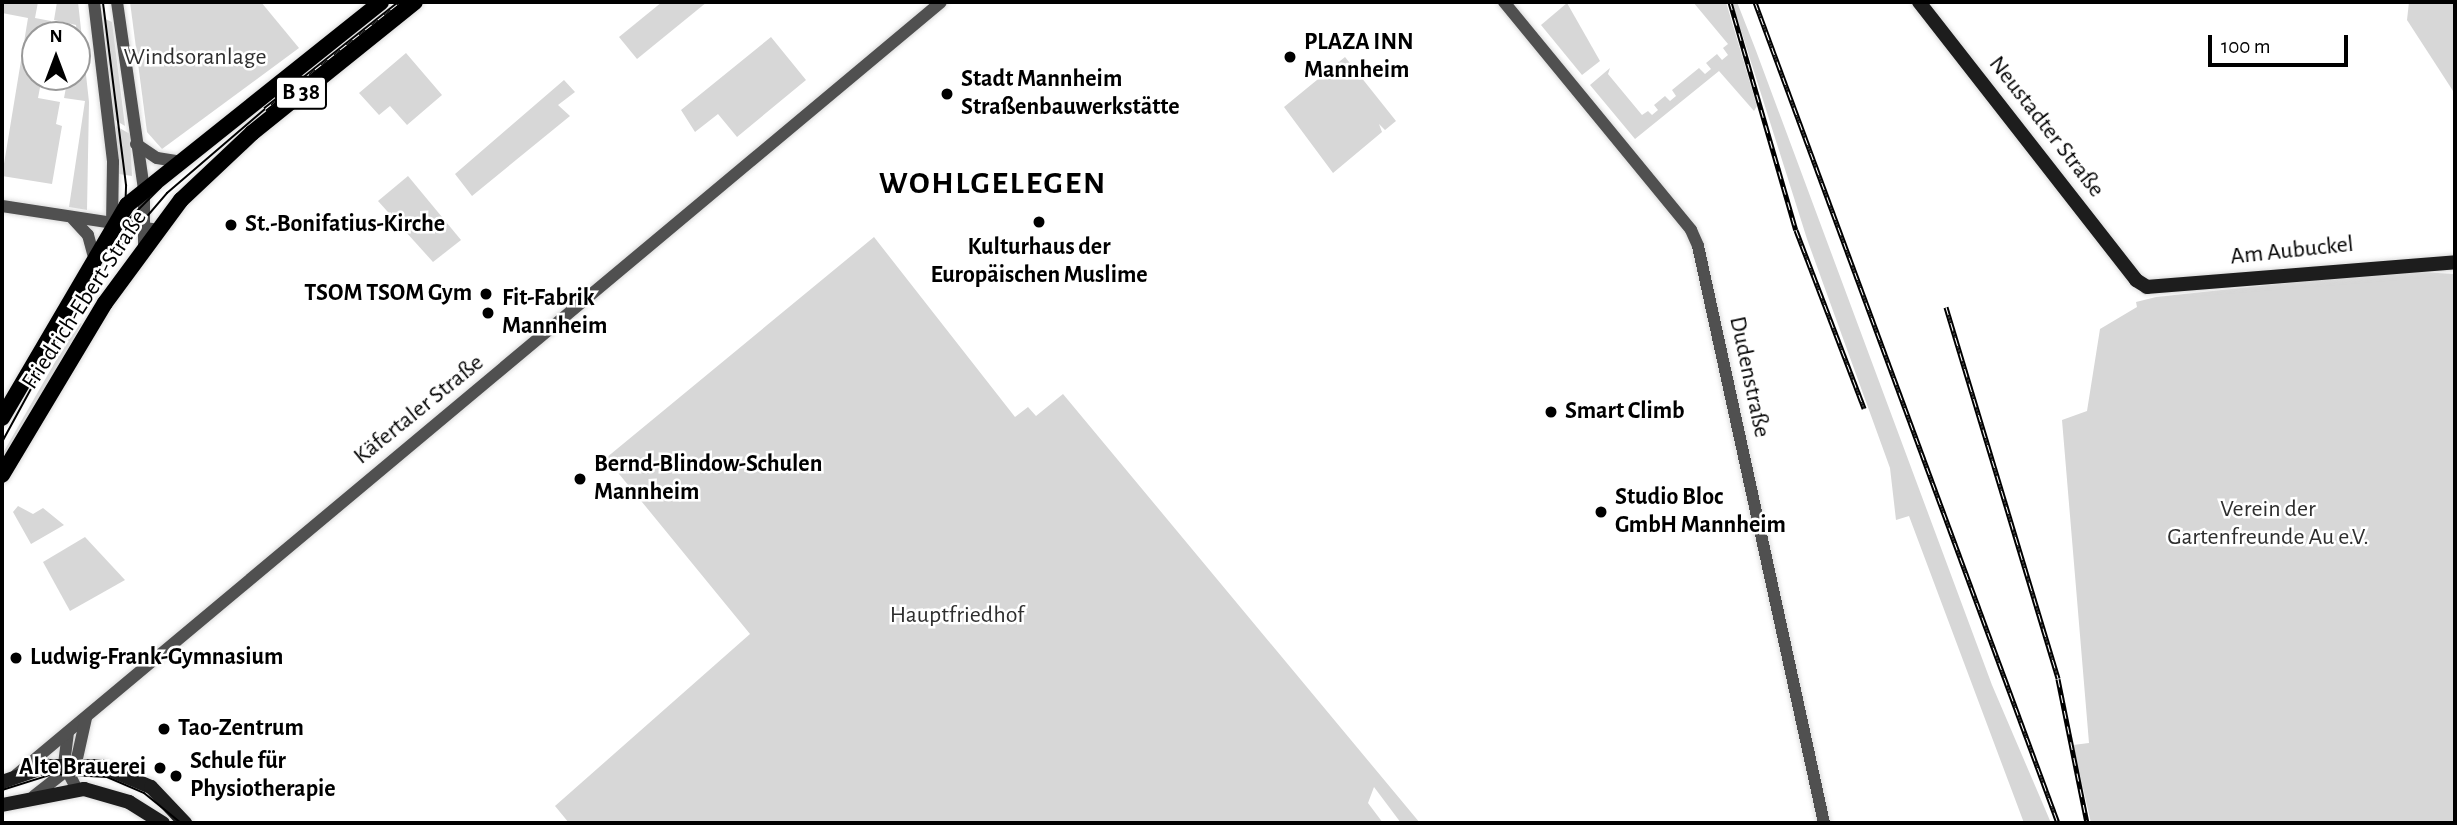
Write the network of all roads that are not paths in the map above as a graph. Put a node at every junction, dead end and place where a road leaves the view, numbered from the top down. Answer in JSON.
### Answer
{"nodes":[{"id":1,"x":94,"y":2,"type":"edge"},
{"id":2,"x":117,"y":2,"type":"edge"},
{"id":3,"x":380,"y":2,"type":"edge"},
{"id":4,"x":415,"y":2,"type":"edge"},
{"id":5,"x":941,"y":2,"type":"edge"},
{"id":6,"x":1504,"y":2,"type":"edge"},
{"id":7,"x":1919,"y":2,"type":"edge"},
{"id":8,"x":136,"y":144,"type":"junction"},
{"id":9,"x":176,"y":161,"type":"junction"},
{"id":10,"x":144,"y":188,"type":"junction"},
{"id":11,"x":2,"y":206,"type":"edge"},
{"id":12,"x":73,"y":219,"type":"junction"},
{"id":13,"x":112,"y":225,"type":"junction"},
{"id":14,"x":150,"y":229,"type":"junction"},
{"id":15,"x":93,"y":254,"type":"junction"},
{"id":16,"x":2455,"y":262,"type":"edge"},
{"id":17,"x":2136,"y":280,"type":"joint"},
{"id":18,"x":2,"y":418,"type":"edge"},
{"id":19,"x":2,"y":475,"type":"edge"},
{"id":20,"x":86,"y":718,"type":"junction"},
{"id":21,"x":68,"y":732,"type":"junction"},
{"id":22,"x":69,"y":767,"type":"junction"},
{"id":23,"x":7,"y":780,"type":"edge"},
{"id":24,"x":77,"y":789,"type":"junction"},
{"id":25,"x":34,"y":796,"type":"junction"},
{"id":26,"x":2,"y":805,"type":"edge"},
{"id":27,"x":163,"y":823,"type":"edge"},
{"id":28,"x":185,"y":823,"type":"edge"},
{"id":29,"x":1824,"y":823,"type":"edge"}],
"edges":[{"from":1,"to":13,"type":"street"},
{"from":2,"to":8,"type":"street"},
{"from":3,"to":9,"type":"main road","name":"Friedrich-Ebert-Straße","number":"B 38"},
{"from":4,"to":14,"type":"main road","name":"Friedrich-Ebert-Straße","number":"B 38"},
{"from":5,"to":20,"type":"street","name":"Käfertaler Straße"},
{"from":6,"to":29,"type":"street","name":"Dudenstraße"},
{"from":7,"to":17,"type":"main road","name":"Neustadter Straße"},
{"from":8,"to":9,"type":"street"},
{"from":8,"to":10,"type":"street"},
{"from":9,"to":10,"type":"main road","name":"Friedrich-Ebert-Straße","number":"B 38"},
{"from":10,"to":13,"type":"main road","name":"Friedrich-Ebert-Straße","number":"B 38"},
{"from":10,"to":14,"type":"street"},
{"from":11,"to":12,"type":"street"},
{"from":12,"to":13,"type":"street"},
{"from":12,"to":15,"type":"street"},
{"from":13,"to":14,"type":"street"},
{"from":13,"to":15,"type":"main road","name":"Friedrich-Ebert-Straße","number":"B 38"},
{"from":14,"to":19,"type":"main road","name":"Friedrich-Ebert-Straße","number":"B 38"},
{"from":15,"to":18,"type":"main road","name":"Friedrich-Ebert-Straße","number":"B 38"},
{"from":16,"to":17,"type":"main road","name":"Am Aubuckel"},
{"from":20,"to":21,"type":"street","name":"Käfertaler Straße"},
{"from":20,"to":22,"type":"street"},
{"from":21,"to":22,"type":"street"},
{"from":21,"to":23,"type":"street","name":"Käfertaler Straße"},
{"from":22,"to":23,"type":"main road","name":"Käfertaler Straße"},
{"from":22,"to":24,"type":"street"},
{"from":22,"to":25,"type":"street"},
{"from":22,"to":28,"type":"main road"},
{"from":24,"to":25,"type":"main road"},
{"from":24,"to":27,"type":"main road"},
{"from":25,"to":26,"type":"main road"}]}
